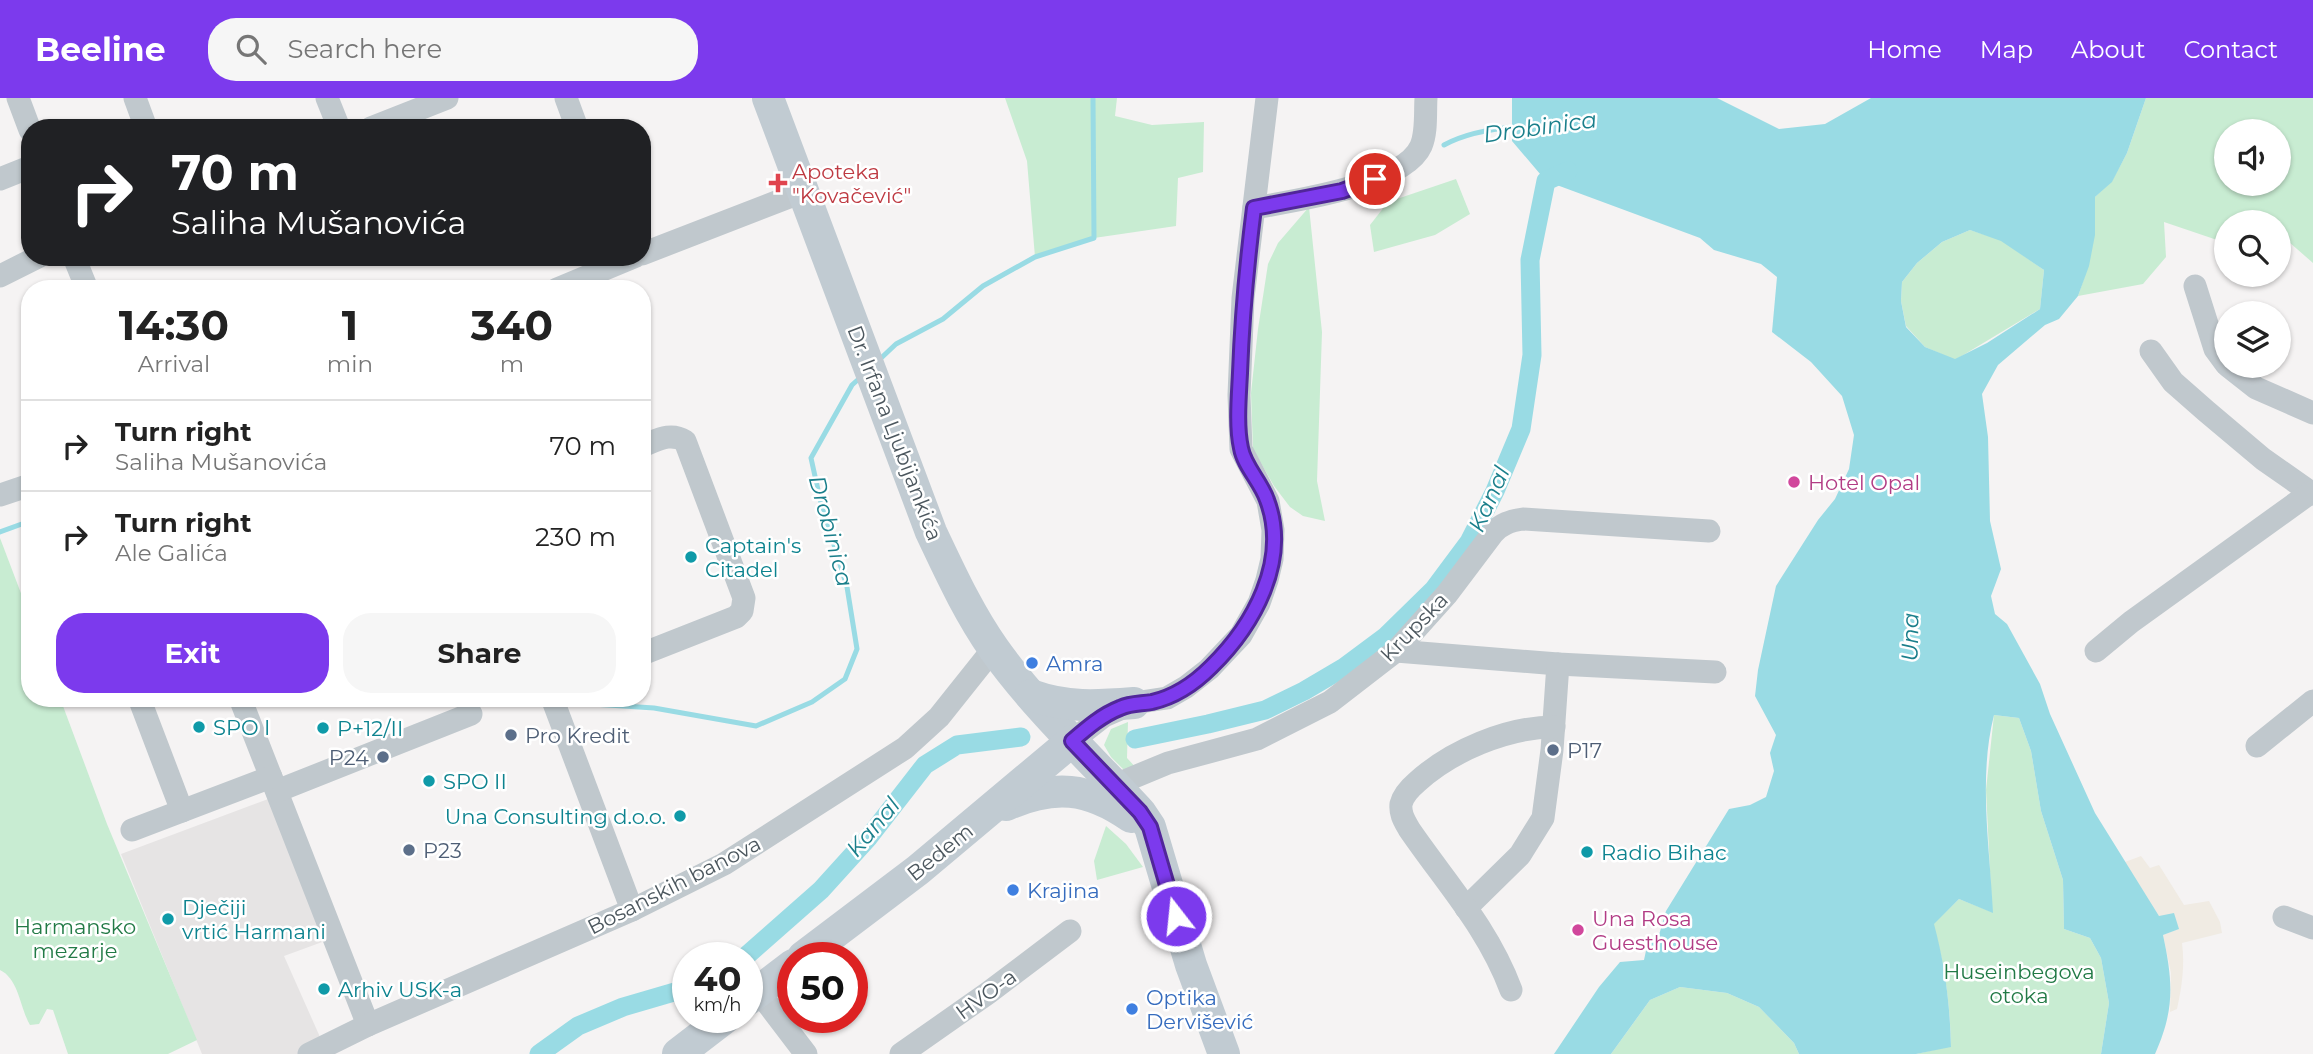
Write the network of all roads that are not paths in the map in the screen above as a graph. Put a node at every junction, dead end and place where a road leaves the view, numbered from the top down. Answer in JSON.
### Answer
{"nodes":[{"id":1,"x":18,"y":98,"type":"edge"},
{"id":2,"x":135,"y":98,"type":"edge"},
{"id":3,"x":327,"y":98,"type":"edge"},
{"id":4,"x":447,"y":98,"type":"edge"},
{"id":5,"x":566,"y":98,"type":"edge"},
{"id":6,"x":768,"y":98,"type":"edge"},
{"id":7,"x":1267,"y":98,"type":"edge"},
{"id":8,"x":1426,"y":98,"type":"edge"},
{"id":9,"x":26,"y":119,"type":"edge"},
{"id":10,"x":143,"y":119,"type":"edge"},
{"id":11,"x":335,"y":119,"type":"edge"},
{"id":12,"x":393,"y":119,"type":"edge"},
{"id":13,"x":574,"y":119,"type":"edge"},
{"id":14,"x":21,"y":171,"type":"edge"},
{"id":15,"x":0,"y":179,"type":"edge"},
{"id":16,"x":802,"y":192,"type":"junction"},
{"id":17,"x":1254,"y":208,"type":"junction"},
{"id":18,"x":651,"y":250,"type":"edge"},
{"id":19,"x":21,"y":266,"type":"edge"},
{"id":20,"x":611,"y":266,"type":"edge"},
{"id":21,"x":0,"y":276,"type":"edge"},
{"id":22,"x":578,"y":280,"type":"edge"},
{"id":23,"x":2196,"y":286,"type":"dead end"},
{"id":24,"x":2214,"y":346,"type":"edge"},
{"id":25,"x":2151,"y":351,"type":"dead end"},
{"id":26,"x":2243,"y":378,"type":"edge"},
{"id":27,"x":2310,"y":412,"type":"edge"},
{"id":28,"x":651,"y":443,"type":"edge"},
{"id":29,"x":21,"y":488,"type":"edge"},
{"id":30,"x":2312,"y":493,"type":"edge"},
{"id":31,"x":0,"y":495,"type":"edge"},
{"id":32,"x":1709,"y":531,"type":"dead end"},
{"id":33,"x":994,"y":649,"type":"junction"},
{"id":34,"x":651,"y":650,"type":"edge"},
{"id":35,"x":1396,"y":651,"type":"junction"},
{"id":36,"x":2096,"y":651,"type":"dead end"},
{"id":37,"x":1558,"y":664,"type":"junction"},
{"id":38,"x":1714,"y":672,"type":"dead end"},
{"id":39,"x":1031,"y":695,"type":"junction"},
{"id":40,"x":2313,"y":701,"type":"edge"},
{"id":41,"x":1134,"y":703,"type":"junction"},
{"id":42,"x":142,"y":707,"type":"edge"},
{"id":43,"x":244,"y":707,"type":"edge"},
{"id":44,"x":555,"y":709,"type":"edge"},
{"id":45,"x":471,"y":714,"type":"dead end"},
{"id":46,"x":1554,"y":727,"type":"junction"},
{"id":47,"x":1072,"y":741,"type":"junction"},
{"id":48,"x":2257,"y":746,"type":"dead end"},
{"id":49,"x":274,"y":784,"type":"junction"},
{"id":50,"x":1020,"y":786,"type":"junction"},
{"id":51,"x":1107,"y":791,"type":"junction"},
{"id":52,"x":182,"y":811,"type":"junction"},
{"id":53,"x":989,"y":813,"type":"junction"},
{"id":54,"x":132,"y":830,"type":"dead end"},
{"id":55,"x":1466,"y":908,"type":"junction"},
{"id":56,"x":632,"y":910,"type":"junction"},
{"id":57,"x":2284,"y":917,"type":"dead end"},
{"id":58,"x":2313,"y":928,"type":"edge"},
{"id":59,"x":1070,"y":931,"type":"dead end"},
{"id":60,"x":823,"y":942,"type":"edge"},
{"id":61,"x":1511,"y":990,"type":"dead end"},
{"id":62,"x":763,"y":1007,"type":"edge"},
{"id":63,"x":368,"y":1025,"type":"junction"},
{"id":64,"x":705,"y":1033,"type":"edge"},
{"id":65,"x":309,"y":1054,"type":"edge"},
{"id":66,"x":678,"y":1054,"type":"edge"},
{"id":67,"x":806,"y":1054,"type":"edge"},
{"id":68,"x":901,"y":1054,"type":"edge"},
{"id":69,"x":1224,"y":1054,"type":"edge"}],
"edges":[{"from":1,"to":9,"type":"street"},
{"from":2,"to":10,"type":"street"},
{"from":3,"to":11,"type":"street"},
{"from":4,"to":12,"type":"street"},
{"from":5,"to":13,"type":"street"},
{"from":6,"to":16,"type":"main road","name":"Dr. Irfana Ljubijankića"},
{"from":7,"to":17,"type":"street"},
{"from":8,"to":17,"type":"street"},
{"from":14,"to":15,"type":"street"},
{"from":16,"to":18,"type":"street"},
{"from":16,"to":33,"type":"main road","name":"Dr. Irfana Ljubijankića"},
{"from":17,"to":41,"type":"street"},
{"from":19,"to":21,"type":"street"},
{"from":20,"to":22,"type":"street"},
{"from":23,"to":24,"type":"street"},
{"from":25,"to":30,"type":"street"},
{"from":26,"to":27,"type":"street"},
{"from":28,"to":34,"type":"street"},
{"from":29,"to":31,"type":"street"},
{"from":30,"to":36,"type":"street"},
{"from":32,"to":35,"type":"street","name":"Krupska"},
{"from":33,"to":39,"type":"main road","name":"Dr. Irfana Ljubijankića"},
{"from":33,"to":56,"type":"street","name":"Bosanskih banova"},
{"from":35,"to":37,"type":"street"},
{"from":35,"to":51,"type":"street","name":"Krupska"},
{"from":37,"to":38,"type":"street"},
{"from":37,"to":46,"type":"street"},
{"from":39,"to":41,"type":"main road"},
{"from":39,"to":47,"type":"main road","name":"Dr. Irfana Ljubijankića"},
{"from":39,"to":50,"type":"main road"},
{"from":40,"to":48,"type":"street"},
{"from":41,"to":47,"type":"street"},
{"from":42,"to":52,"type":"street"},
{"from":43,"to":49,"type":"street"},
{"from":44,"to":56,"type":"street"},
{"from":45,"to":49,"type":"street"},
{"from":46,"to":55,"type":"street"},
{"from":46,"to":55,"type":"street"},
{"from":47,"to":50,"type":"main road","name":"Bedem"},
{"from":47,"to":51,"type":"main road","name":"Dr. Irfana Ljubijankića"},
{"from":49,"to":52,"type":"street"},
{"from":49,"to":63,"type":"street"},
{"from":50,"to":53,"type":"main road","name":"Bedem"},
{"from":51,"to":53,"type":"main road"},
{"from":51,"to":69,"type":"main road","name":"Dr. Irfana Ljubijankića"},
{"from":52,"to":54,"type":"street"},
{"from":53,"to":60,"type":"main road","name":"Bedem"},
{"from":55,"to":61,"type":"street"},
{"from":56,"to":63,"type":"street","name":"Bosanskih banova"},
{"from":57,"to":58,"type":"street"},
{"from":59,"to":68,"type":"street","name":"HVO-a"},
{"from":62,"to":67,"type":"street"},
{"from":63,"to":65,"type":"street","name":"Bosanskih banova"},
{"from":64,"to":66,"type":"main road"}]}
